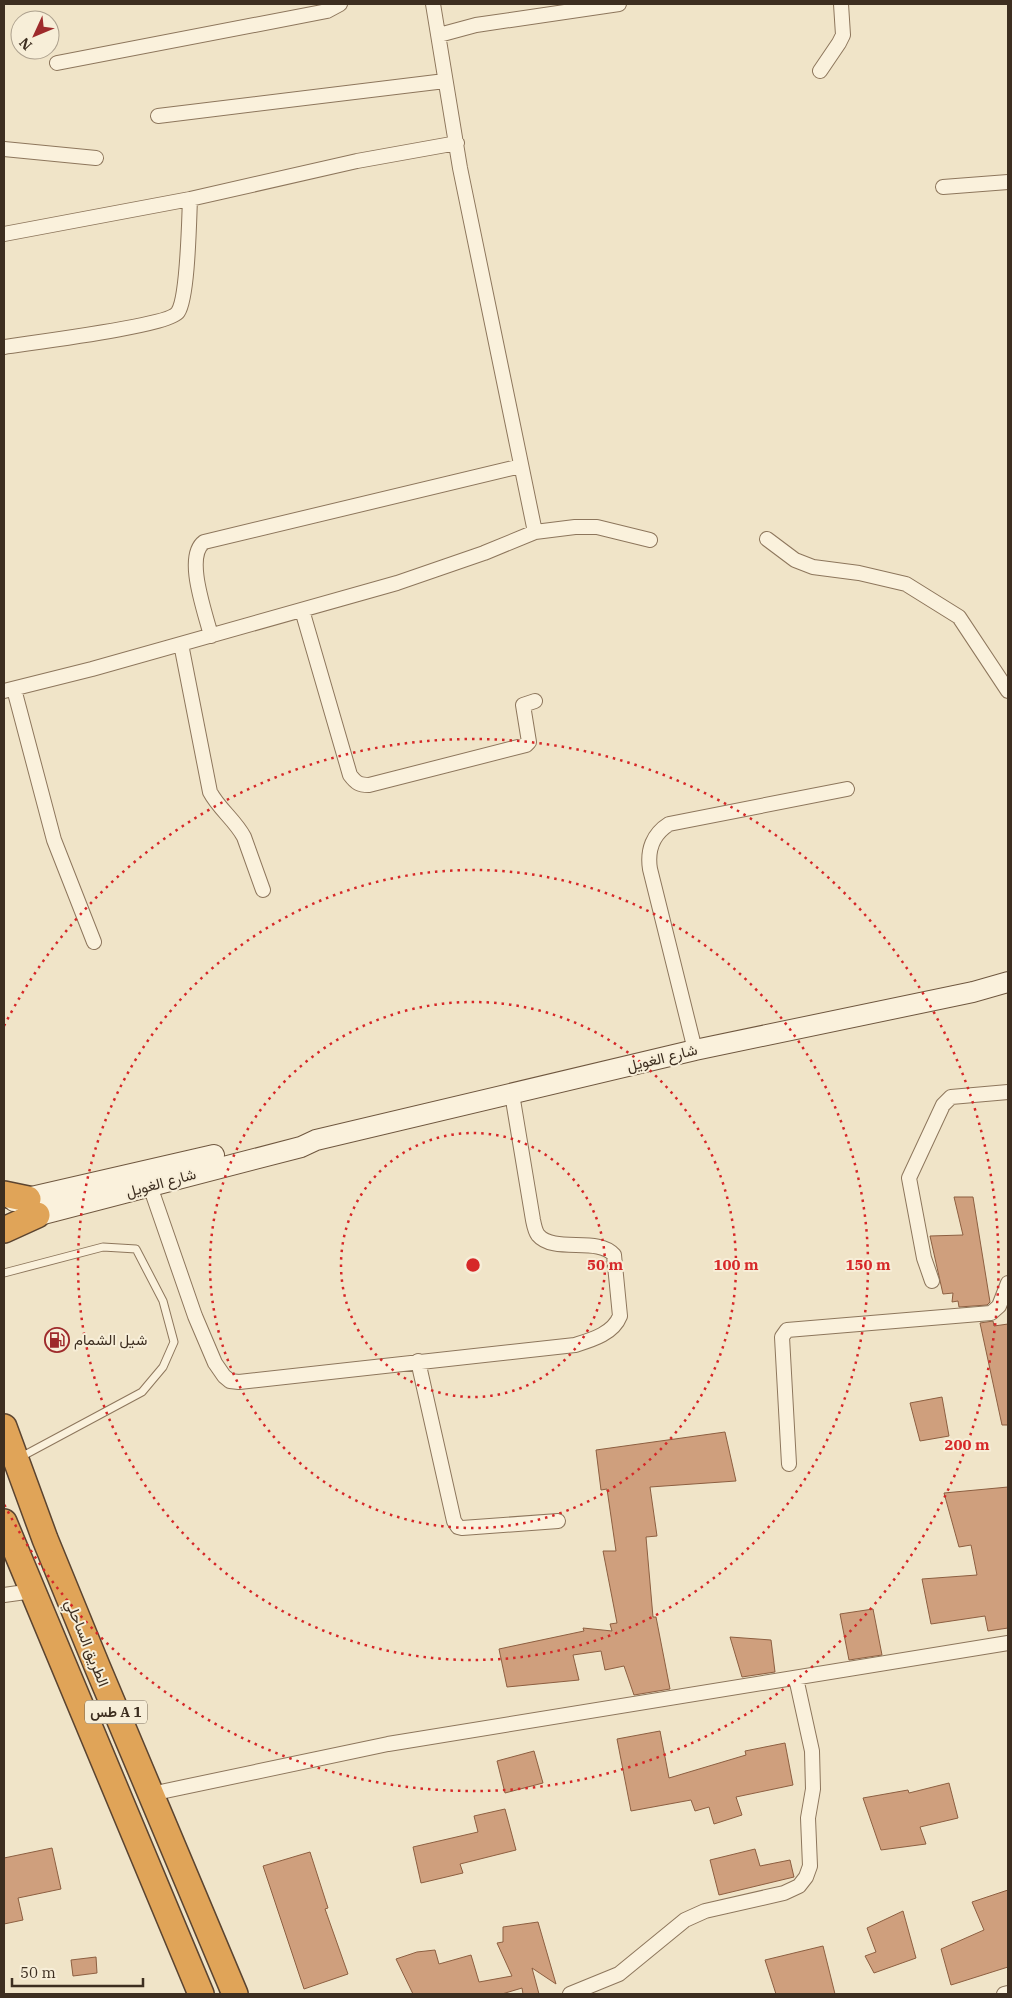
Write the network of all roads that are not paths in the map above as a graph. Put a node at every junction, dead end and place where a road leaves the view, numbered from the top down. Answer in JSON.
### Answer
{"nodes":[{"id":1,"x":340,"y":4,"type":"edge"},
{"id":2,"x":433,"y":4,"type":"edge"},
{"id":3,"x":619,"y":4,"type":"edge"},
{"id":4,"x":841,"y":4,"type":"edge"},
{"id":5,"x":440,"y":35,"type":"junction"},
{"id":6,"x":57,"y":63,"type":"dead end"},
{"id":7,"x":820,"y":71,"type":"dead end"},
{"id":8,"x":445,"y":81,"type":"junction"},
{"id":9,"x":158,"y":116,"type":"dead end"},
{"id":10,"x":457,"y":143,"type":"junction"},
{"id":11,"x":4,"y":149,"type":"edge"},
{"id":12,"x":96,"y":158,"type":"dead end"},
{"id":13,"x":1008,"y":182,"type":"edge"},
{"id":14,"x":943,"y":187,"type":"dead end"},
{"id":15,"x":190,"y":198,"type":"junction"},
{"id":16,"x":4,"y":234,"type":"edge"},
{"id":17,"x":4,"y":347,"type":"edge"},
{"id":18,"x":520,"y":466,"type":"junction"},
{"id":19,"x":535,"y":532,"type":"junction"},
{"id":20,"x":767,"y":539,"type":"dead end"},
{"id":21,"x":650,"y":540,"type":"dead end"},
{"id":22,"x":302,"y":610,"type":"junction"},
{"id":23,"x":211,"y":636,"type":"junction"},
{"id":24,"x":181,"y":644,"type":"junction"},
{"id":25,"x":9,"y":690,"type":"edge"},
{"id":26,"x":1008,"y":691,"type":"edge"},
{"id":27,"x":534,"y":701,"type":"dead end"},
{"id":28,"x":847,"y":789,"type":"dead end"},
{"id":29,"x":263,"y":890,"type":"dead end"},
{"id":30,"x":94,"y":942,"type":"dead end"},
{"id":31,"x":1008,"y":982,"type":"edge"},
{"id":32,"x":695,"y":1050,"type":"junction"},
{"id":33,"x":1008,"y":1092,"type":"edge"},
{"id":34,"x":512,"y":1094,"type":"junction"},
{"id":35,"x":316,"y":1140,"type":"junction"},
{"id":36,"x":150,"y":1186,"type":"junction"},
{"id":37,"x":4,"y":1194,"type":"edge"},
{"id":38,"x":4,"y":1203,"type":"edge"},
{"id":39,"x":33,"y":1207,"type":"junction"},
{"id":40,"x":4,"y":1224,"type":"edge"},
{"id":41,"x":4,"y":1230,"type":"edge"},
{"id":42,"x":4,"y":1273,"type":"edge"},
{"id":43,"x":932,"y":1281,"type":"dead end"},
{"id":44,"x":1008,"y":1283,"type":"edge"},
{"id":45,"x":418,"y":1361,"type":"junction"},
{"id":46,"x":4,"y":1427,"type":"edge"},
{"id":47,"x":16,"y":1460,"type":"junction"},
{"id":48,"x":789,"y":1464,"type":"dead end"},
{"id":49,"x":558,"y":1521,"type":"dead end"},
{"id":50,"x":4,"y":1522,"type":"edge"},
{"id":51,"x":33,"y":1591,"type":"junction"},
{"id":52,"x":4,"y":1595,"type":"edge"},
{"id":53,"x":1008,"y":1643,"type":"edge"},
{"id":54,"x":796,"y":1678,"type":"junction"},
{"id":55,"x":151,"y":1794,"type":"junction"},
{"id":56,"x":1008,"y":1993,"type":"edge"},
{"id":57,"x":201,"y":1994,"type":"edge"},
{"id":58,"x":235,"y":1994,"type":"edge"},
{"id":59,"x":570,"y":1994,"type":"edge"},
{"id":60,"x":1004,"y":1994,"type":"edge"}],
"edges":[{"from":1,"to":6,"type":"street"},
{"from":2,"to":5,"type":"street"},
{"from":3,"to":5,"type":"street"},
{"from":4,"to":7,"type":"street"},
{"from":5,"to":8,"type":"street"},
{"from":8,"to":9,"type":"street"},
{"from":8,"to":10,"type":"street"},
{"from":10,"to":15,"type":"street"},
{"from":10,"to":18,"type":"street"},
{"from":11,"to":12,"type":"street"},
{"from":13,"to":14,"type":"street"},
{"from":15,"to":16,"type":"street"},
{"from":15,"to":17,"type":"street"},
{"from":18,"to":19,"type":"street"},
{"from":18,"to":23,"type":"street"},
{"from":19,"to":21,"type":"street"},
{"from":19,"to":22,"type":"street"},
{"from":20,"to":26,"type":"street"},
{"from":22,"to":23,"type":"street"},
{"from":22,"to":27,"type":"street"},
{"from":23,"to":24,"type":"street"},
{"from":24,"to":25,"type":"street"},
{"from":24,"to":29,"type":"street"},
{"from":25,"to":30,"type":"street"},
{"from":28,"to":32,"type":"street"},
{"from":31,"to":32,"type":"street","name":"شارع الغويل"},
{"from":32,"to":34,"type":"street","name":"شارع الغويل"},
{"from":33,"to":43,"type":"street"},
{"from":34,"to":35,"type":"street","name":"شارع الغويل"},
{"from":34,"to":45,"type":"street"},
{"from":35,"to":36,"type":"street","name":"شارع الغويل"},
{"from":35,"to":39,"type":"street","name":"شارع الغويل"},
{"from":36,"to":39,"type":"street","name":"شارع الغويل"},
{"from":36,"to":45,"type":"street"},
{"from":37,"to":39,"type":"highway"},
{"from":38,"to":39,"type":"street","name":"شارع الغويل"},
{"from":39,"to":40,"type":"street","name":"شارع الغويل"},
{"from":39,"to":41,"type":"highway"},
{"from":42,"to":47,"type":"lane"},
{"from":44,"to":48,"type":"street"},
{"from":45,"to":49,"type":"street"},
{"from":46,"to":47,"type":"highway","name":"الطريق الساحلي","number":"طس A 1"},
{"from":47,"to":55,"type":"highway","name":"الطريق الساحلي","number":"طس A 1"},
{"from":50,"to":51,"type":"highway","name":"الطريق الساحلي","number":"طس A 1"},
{"from":51,"to":52,"type":"street"},
{"from":51,"to":57,"type":"highway","name":"الطريق الساحلي","number":"طس A 1"},
{"from":53,"to":54,"type":"street"},
{"from":54,"to":55,"type":"street"},
{"from":54,"to":59,"type":"street"},
{"from":55,"to":58,"type":"highway","name":"الطريق الساحلي","number":"طس A 1"},
{"from":56,"to":60,"type":"street"}]}
